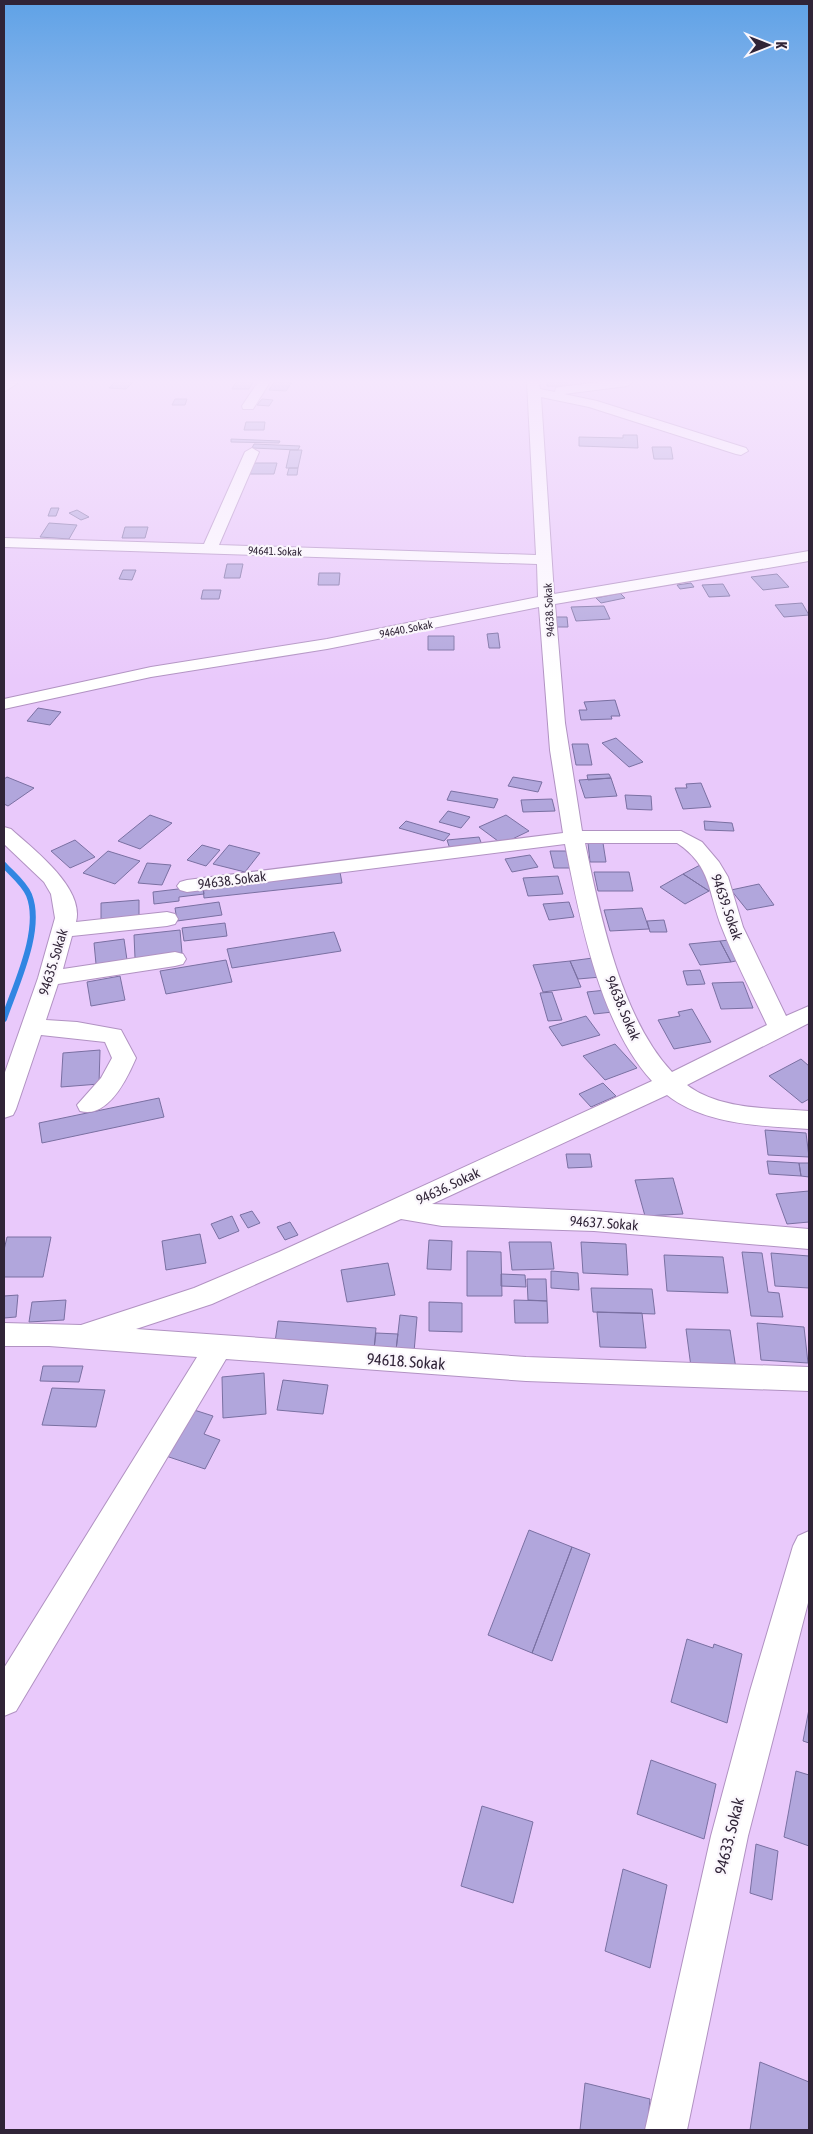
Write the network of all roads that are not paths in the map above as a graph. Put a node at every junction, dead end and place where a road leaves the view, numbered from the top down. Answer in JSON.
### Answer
{"nodes":[{"id":1,"x":239,"y":482,"type":"edge"},
{"id":2,"x":542,"y":482,"type":"edge"},
{"id":3,"x":4,"y":542,"type":"edge"},
{"id":4,"x":209,"y":549,"type":"junction"},
{"id":5,"x":809,"y":556,"type":"edge"},
{"id":6,"x":546,"y":560,"type":"junction"},
{"id":7,"x":548,"y":600,"type":"junction"},
{"id":8,"x":4,"y":704,"type":"edge"},
{"id":9,"x":4,"y":833,"type":"edge"},
{"id":10,"x":575,"y":838,"type":"junction"},
{"id":11,"x":186,"y":886,"type":"dead end"},
{"id":12,"x":167,"y":919,"type":"dead end"},
{"id":13,"x":64,"y":930,"type":"junction"},
{"id":14,"x":175,"y":959,"type":"dead end"},
{"id":15,"x":49,"y":978,"type":"junction"},
{"id":16,"x":809,"y":1014,"type":"edge"},
{"id":17,"x":31,"y":1027,"type":"junction"},
{"id":18,"x":780,"y":1028,"type":"junction"},
{"id":19,"x":668,"y":1084,"type":"junction"},
{"id":20,"x":89,"y":1105,"type":"dead end"},
{"id":21,"x":4,"y":1109,"type":"edge"},
{"id":22,"x":809,"y":1120,"type":"edge"},
{"id":23,"x":398,"y":1208,"type":"junction"},
{"id":24,"x":809,"y":1239,"type":"edge"},
{"id":25,"x":4,"y":1334,"type":"edge"},
{"id":26,"x":78,"y":1336,"type":"junction"},
{"id":27,"x":218,"y":1347,"type":"junction"},
{"id":28,"x":809,"y":1379,"type":"edge"},
{"id":29,"x":809,"y":1546,"type":"edge"},
{"id":30,"x":4,"y":1699,"type":"edge"},
{"id":31,"x":666,"y":2130,"type":"edge"}],
"edges":[{"from":1,"to":4,"type":"street"},
{"from":2,"to":6,"type":"street","name":"94638. Sokak"},
{"from":3,"to":4,"type":"street","name":"94641. Sokak"},
{"from":4,"to":6,"type":"street","name":"94641. Sokak"},
{"from":5,"to":7,"type":"street","name":"94640. Sokak"},
{"from":6,"to":7,"type":"street","name":"94638. Sokak"},
{"from":7,"to":8,"type":"street","name":"94640. Sokak"},
{"from":7,"to":10,"type":"street","name":"94638. Sokak"},
{"from":9,"to":13,"type":"street","name":"94635. Sokak"},
{"from":10,"to":11,"type":"street","name":"94638. Sokak"},
{"from":10,"to":18,"type":"street","name":"94639. Sokak"},
{"from":10,"to":19,"type":"street","name":"94638. Sokak"},
{"from":12,"to":13,"type":"street"},
{"from":13,"to":15,"type":"street","name":"94635. Sokak"},
{"from":14,"to":15,"type":"street"},
{"from":15,"to":17,"type":"street","name":"94635. Sokak"},
{"from":16,"to":18,"type":"street","name":"94636. Sokak"},
{"from":17,"to":20,"type":"street"},
{"from":17,"to":21,"type":"street","name":"94635. Sokak"},
{"from":18,"to":19,"type":"street","name":"94636. Sokak"},
{"from":19,"to":22,"type":"street","name":"94638. Sokak"},
{"from":19,"to":23,"type":"street","name":"94636. Sokak"},
{"from":23,"to":24,"type":"street","name":"94637. Sokak"},
{"from":23,"to":26,"type":"street","name":"94636. Sokak"},
{"from":25,"to":26,"type":"street","name":"94618. Sokak"},
{"from":26,"to":27,"type":"street","name":"94618. Sokak"},
{"from":27,"to":28,"type":"street","name":"94618. Sokak"},
{"from":27,"to":30,"type":"street"},
{"from":29,"to":31,"type":"street","name":"94633. Sokak"}]}
